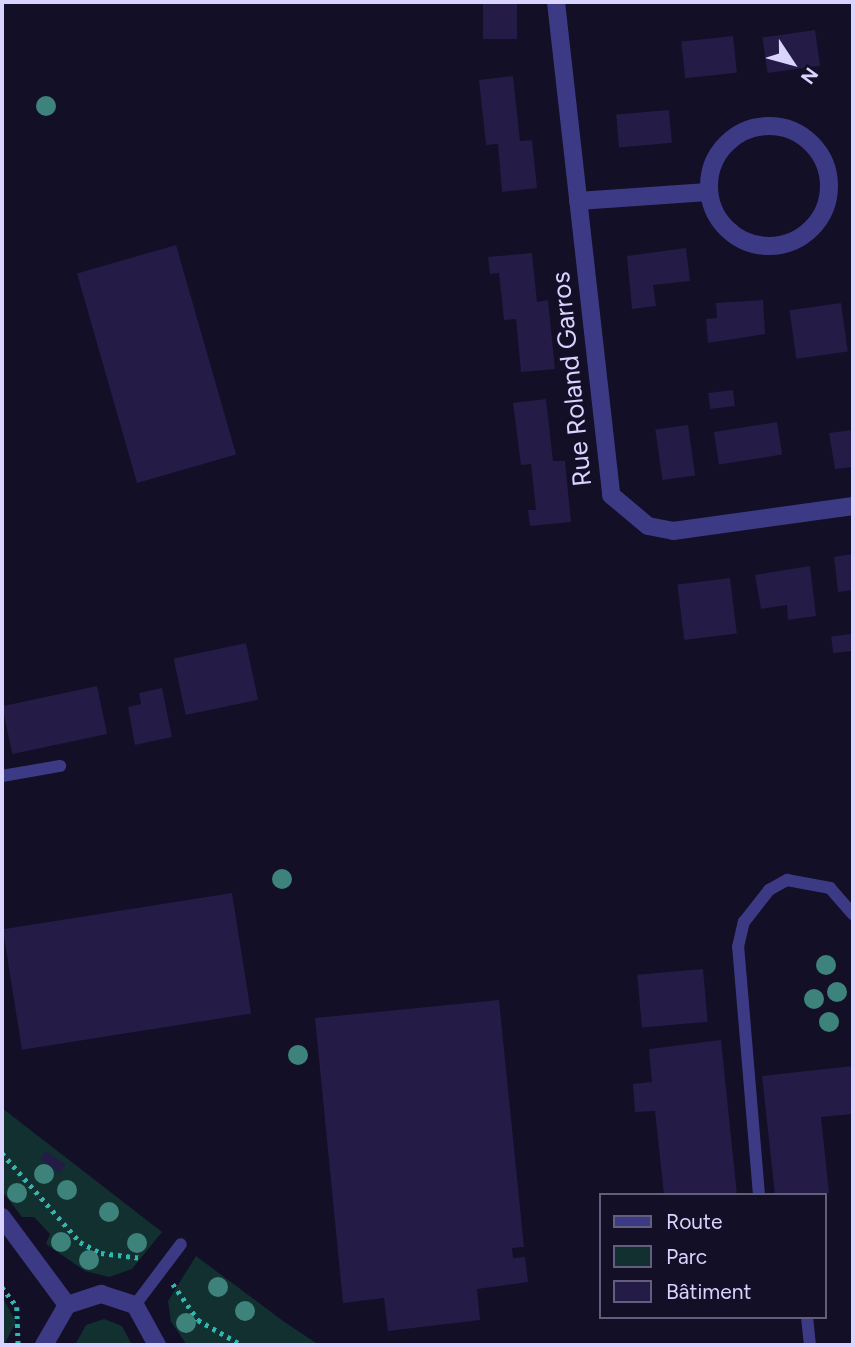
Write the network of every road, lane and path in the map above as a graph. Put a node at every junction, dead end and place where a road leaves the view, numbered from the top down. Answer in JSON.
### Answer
{"nodes":[{"id":1,"x":556,"y":2,"type":"edge"},
{"id":2,"x":708,"y":192,"type":"junction"},
{"id":3,"x":579,"y":201,"type":"junction"},
{"id":4,"x":853,"y":506,"type":"edge"},
{"id":5,"x":60,"y":766,"type":"dead end"},
{"id":6,"x":2,"y":776,"type":"edge"},
{"id":7,"x":853,"y":914,"type":"edge"},
{"id":8,"x":2,"y":1153,"type":"edge"},
{"id":9,"x":759,"y":1193,"type":"edge"},
{"id":10,"x":2,"y":1217,"type":"edge"},
{"id":11,"x":181,"y":1244,"type":"dead end"},
{"id":12,"x":140,"y":1258,"type":"dead end"},
{"id":13,"x":173,"y":1284,"type":"dead end"},
{"id":14,"x":2,"y":1287,"type":"edge"},
{"id":15,"x":67,"y":1305,"type":"junction"},
{"id":16,"x":135,"y":1305,"type":"junction"},
{"id":17,"x":807,"y":1319,"type":"edge"},
{"id":18,"x":18,"y":1345,"type":"edge"},
{"id":19,"x":44,"y":1345,"type":"edge"},
{"id":20,"x":157,"y":1345,"type":"edge"},
{"id":21,"x":242,"y":1345,"type":"edge"},
{"id":22,"x":810,"y":1345,"type":"edge"}],
"edges":[{"from":1,"to":3,"type":"street","name":"Rue Roland Garros"},
{"from":2,"to":2,"type":"street"},
{"from":2,"to":3,"type":"street"},
{"from":3,"to":4,"type":"street","name":"Rue Roland Garros"},
{"from":5,"to":6,"type":"lane"},
{"from":7,"to":9,"type":"lane"},
{"from":8,"to":12,"type":"path"},
{"from":10,"to":15,"type":"street"},
{"from":11,"to":16,"type":"lane"},
{"from":13,"to":21,"type":"path"},
{"from":14,"to":18,"type":"path"},
{"from":15,"to":16,"type":"street"},
{"from":15,"to":19,"type":"street"},
{"from":16,"to":20,"type":"street"},
{"from":17,"to":22,"type":"lane"}]}
